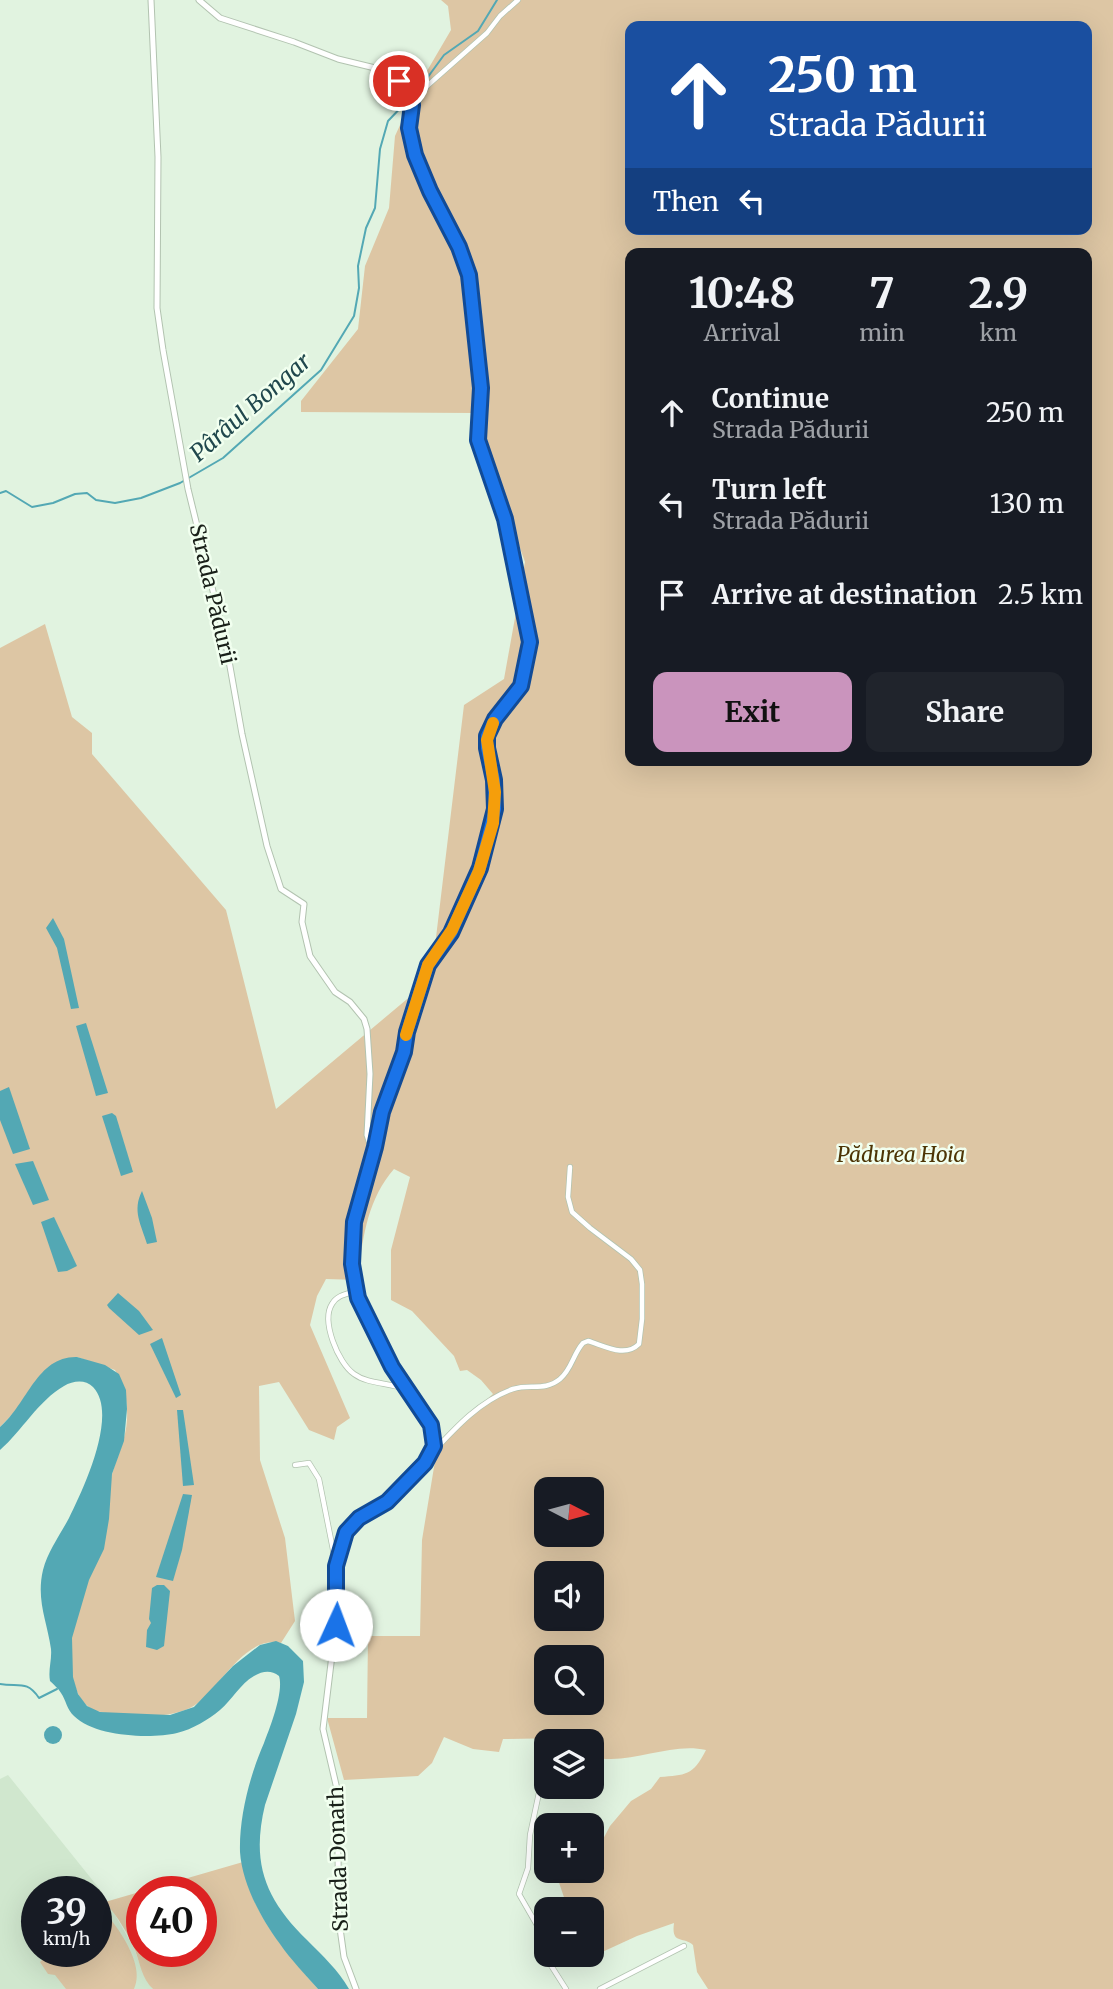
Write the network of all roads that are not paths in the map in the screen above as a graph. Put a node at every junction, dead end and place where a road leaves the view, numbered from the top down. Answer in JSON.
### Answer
{"nodes":[{"id":1,"x":151,"y":0,"type":"edge"},
{"id":2,"x":198,"y":0,"type":"edge"},
{"id":3,"x":518,"y":0,"type":"edge"},
{"id":4,"x":411,"y":104,"type":"junction"},
{"id":5,"x":375,"y":1147,"type":"junction"},
{"id":6,"x":570,"y":1167,"type":"dead end"},
{"id":7,"x":356,"y":1291,"type":"junction"},
{"id":8,"x":407,"y":1390,"type":"junction"},
{"id":9,"x":433,"y":1452,"type":"junction"},
{"id":10,"x":295,"y":1465,"type":"dead end"},
{"id":11,"x":336,"y":1566,"type":"junction"},
{"id":12,"x":538,"y":1799,"type":"edge"},
{"id":13,"x":684,"y":1946,"type":"dead end"},
{"id":14,"x":356,"y":1989,"type":"edge"},
{"id":15,"x":566,"y":1989,"type":"edge"},
{"id":16,"x":600,"y":1989,"type":"edge"}],
"edges":[{"from":1,"to":5,"type":"street","name":"Strada Pădurii"},
{"from":2,"to":4,"type":"street","name":"Strada Pădurii"},
{"from":3,"to":4,"type":"street"},
{"from":4,"to":5,"type":"street","name":"Strada Pădurii"},
{"from":5,"to":7,"type":"street","name":"Strada Pădurii"},
{"from":6,"to":9,"type":"street"},
{"from":7,"to":8,"type":"street","name":"Strada Pădurii"},
{"from":7,"to":8,"type":"street"},
{"from":8,"to":9,"type":"street","name":"Strada Pădurii"},
{"from":9,"to":11,"type":"street","name":"Strada Donath"},
{"from":10,"to":11,"type":"street"},
{"from":11,"to":14,"type":"street","name":"Strada Donath"},
{"from":12,"to":15,"type":"street"},
{"from":13,"to":16,"type":"street"}]}
